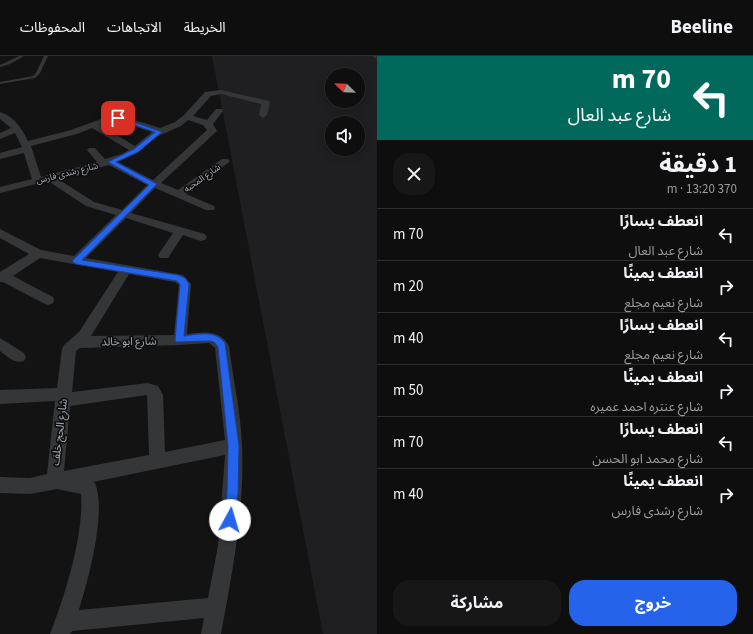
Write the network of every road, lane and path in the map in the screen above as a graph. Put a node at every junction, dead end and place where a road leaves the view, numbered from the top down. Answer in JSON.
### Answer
{"nodes":[{"id":1,"x":22,"y":56,"type":"edge"},
{"id":2,"x":46,"y":56,"type":"edge"},
{"id":3,"x":374,"y":56,"type":"edge"},
{"id":4,"x":377,"y":58,"type":"edge"},
{"id":5,"x":0,"y":66,"type":"edge"},
{"id":6,"x":0,"y":83,"type":"edge"},
{"id":7,"x":219,"y":110,"type":"dead end"},
{"id":8,"x":0,"y":115,"type":"edge"},
{"id":9,"x":263,"y":115,"type":"dead end"},
{"id":10,"x":187,"y":117,"type":"junction"},
{"id":11,"x":209,"y":124,"type":"junction"},
{"id":12,"x":93,"y":125,"type":"junction"},
{"id":13,"x":17,"y":128,"type":"junction"},
{"id":14,"x":159,"y":132,"type":"junction"},
{"id":15,"x":0,"y":136,"type":"edge"},
{"id":16,"x":27,"y":147,"type":"junction"},
{"id":17,"x":92,"y":150,"type":"dead end"},
{"id":18,"x":136,"y":150,"type":"junction"},
{"id":19,"x":0,"y":156,"type":"edge"},
{"id":20,"x":225,"y":161,"type":"dead end"},
{"id":21,"x":107,"y":163,"type":"junction"},
{"id":22,"x":50,"y":178,"type":"junction"},
{"id":23,"x":37,"y":180,"type":"junction"},
{"id":24,"x":154,"y":184,"type":"junction"},
{"id":25,"x":0,"y":190,"type":"edge"},
{"id":26,"x":178,"y":195,"type":"junction"},
{"id":27,"x":210,"y":208,"type":"dead end"},
{"id":28,"x":123,"y":215,"type":"junction"},
{"id":29,"x":180,"y":231,"type":"junction"},
{"id":30,"x":0,"y":233,"type":"edge"},
{"id":31,"x":201,"y":237,"type":"dead end"},
{"id":32,"x":38,"y":254,"type":"junction"},
{"id":33,"x":164,"y":255,"type":"dead end"},
{"id":34,"x":76,"y":261,"type":"junction"},
{"id":35,"x":125,"y":270,"type":"junction"},
{"id":36,"x":1,"y":277,"type":"edge"},
{"id":37,"x":48,"y":300,"type":"dead end"},
{"id":38,"x":180,"y":340,"type":"junction"},
{"id":39,"x":79,"y":342,"type":"junction"},
{"id":40,"x":0,"y":344,"type":"edge"},
{"id":41,"x":19,"y":357,"type":"dead end"},
{"id":42,"x":0,"y":397,"type":"edge"},
{"id":43,"x":64,"y":397,"type":"junction"},
{"id":44,"x":234,"y":446,"type":"junction"},
{"id":45,"x":157,"y":462,"type":"junction"},
{"id":46,"x":58,"y":481,"type":"junction"},
{"id":47,"x":0,"y":485,"type":"edge"},
{"id":48,"x":216,"y":606,"type":"junction"},
{"id":49,"x":63,"y":628,"type":"edge"},
{"id":50,"x":211,"y":634,"type":"edge"}],
"edges":[{"from":1,"to":5,"type":"lane"},
{"from":2,"to":6,"type":"lane"},
{"from":3,"to":4,"type":"lane"},
{"from":7,"to":11,"type":"street"},
{"from":8,"to":13,"type":"street"},
{"from":9,"to":10,"type":"street","name":"شارع رشدى فارس"},
{"from":10,"to":11,"type":"street"},
{"from":10,"to":14,"type":"street","name":"شارع رشدى فارس"},
{"from":11,"to":24,"type":"street"},
{"from":12,"to":14,"type":"street"},
{"from":12,"to":16,"type":"street"},
{"from":12,"to":18,"type":"street"},
{"from":13,"to":15,"type":"street"},
{"from":13,"to":16,"type":"street"},
{"from":14,"to":18,"type":"street","name":"شارع رشدى فارس"},
{"from":16,"to":19,"type":"street"},
{"from":16,"to":23,"type":"street"},
{"from":17,"to":21,"type":"street"},
{"from":18,"to":21,"type":"street","name":"شارع رشدى فارس"},
{"from":20,"to":26,"type":"street","name":"شارع المحبه"},
{"from":21,"to":22,"type":"street","name":"شارع رشدى فارس"},
{"from":21,"to":24,"type":"street"},
{"from":22,"to":23,"type":"street","name":"شارع رشدى فارس"},
{"from":22,"to":28,"type":"street"},
{"from":23,"to":25,"type":"street","name":"شارع رشدى فارس"},
{"from":24,"to":26,"type":"street"},
{"from":24,"to":28,"type":"street"},
{"from":26,"to":27,"type":"street"},
{"from":28,"to":29,"type":"street"},
{"from":28,"to":34,"type":"street"},
{"from":29,"to":31,"type":"street"},
{"from":29,"to":33,"type":"street"},
{"from":30,"to":32,"type":"street"},
{"from":32,"to":34,"type":"street"},
{"from":32,"to":36,"type":"street"},
{"from":34,"to":35,"type":"street"},
{"from":35,"to":38,"type":"street"},
{"from":35,"to":39,"type":"street","name":"شارع الحج خلف"},
{"from":36,"to":37,"type":"street"},
{"from":38,"to":39,"type":"street","name":"شارع ابو خالد"},
{"from":38,"to":44,"type":"street","name":"شارع ابو خالد"},
{"from":39,"to":43,"type":"street","name":"شارع الحج خلف"},
{"from":40,"to":41,"type":"street"},
{"from":42,"to":43,"type":"street"},
{"from":43,"to":45,"type":"street"},
{"from":43,"to":46,"type":"street","name":"شارع الحج خلف"},
{"from":44,"to":45,"type":"street"},
{"from":44,"to":48,"type":"street","name":"شارع ابو خالد"},
{"from":45,"to":46,"type":"street"},
{"from":46,"to":47,"type":"street"},
{"from":46,"to":49,"type":"street","name":"شارع الحج خلف"},
{"from":48,"to":49,"type":"street"},
{"from":48,"to":50,"type":"street","name":"شارع ابو خالد"}]}
